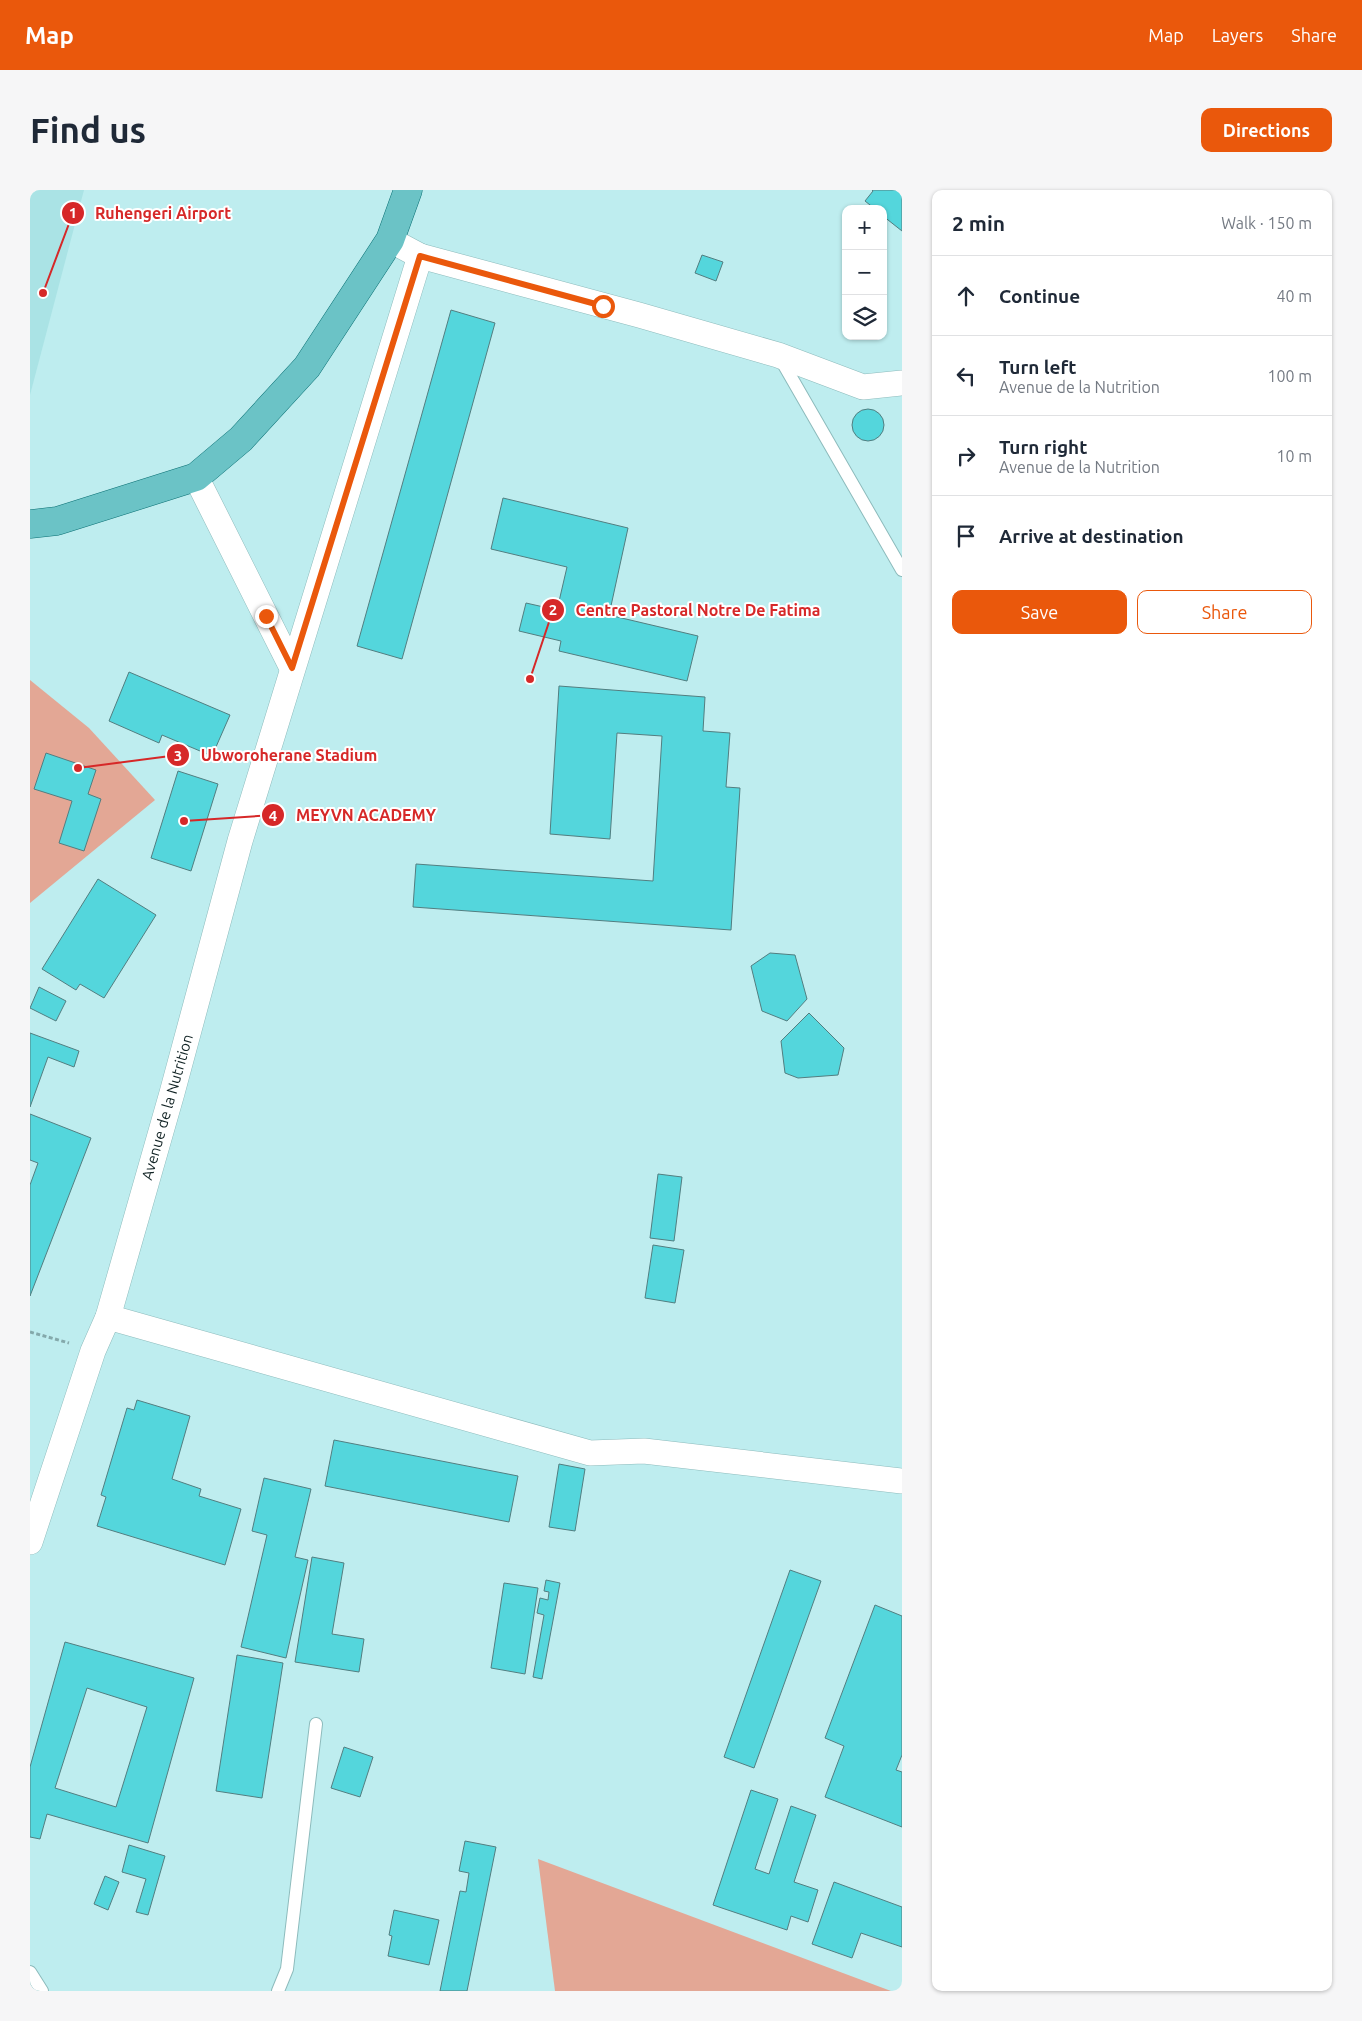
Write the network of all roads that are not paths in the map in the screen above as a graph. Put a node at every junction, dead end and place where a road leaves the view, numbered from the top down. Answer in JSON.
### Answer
{"nodes":[{"id":1,"x":408,"y":190,"type":"edge"},
{"id":2,"x":390,"y":240,"type":"junction"},
{"id":3,"x":420,"y":256,"type":"junction"},
{"id":4,"x":778,"y":355,"type":"junction"},
{"id":5,"x":902,"y":383,"type":"edge"},
{"id":6,"x":196,"y":477,"type":"junction"},
{"id":7,"x":30,"y":524,"type":"edge"},
{"id":8,"x":902,"y":570,"type":"edge"},
{"id":9,"x":292,"y":668,"type":"junction"},
{"id":10,"x":108,"y":1317,"type":"junction"},
{"id":11,"x":902,"y":1481,"type":"edge"},
{"id":12,"x":30,"y":1542,"type":"edge"},
{"id":13,"x":316,"y":1724,"type":"dead end"},
{"id":14,"x":30,"y":1972,"type":"edge"},
{"id":15,"x":42,"y":1991,"type":"edge"},
{"id":16,"x":278,"y":1991,"type":"edge"}],
"edges":[{"from":1,"to":2,"type":"main road"},
{"from":2,"to":3,"type":"street"},
{"from":2,"to":6,"type":"main road"},
{"from":3,"to":4,"type":"street"},
{"from":3,"to":9,"type":"street","name":"Avenue de la Nutrition"},
{"from":4,"to":5,"type":"street"},
{"from":4,"to":8,"type":"lane"},
{"from":6,"to":7,"type":"main road"},
{"from":6,"to":9,"type":"street"},
{"from":9,"to":10,"type":"street","name":"Avenue de la Nutrition"},
{"from":10,"to":11,"type":"street"},
{"from":10,"to":12,"type":"street","name":"Avenue de la Nutrition"},
{"from":13,"to":16,"type":"lane"},
{"from":14,"to":15,"type":"lane"}]}
